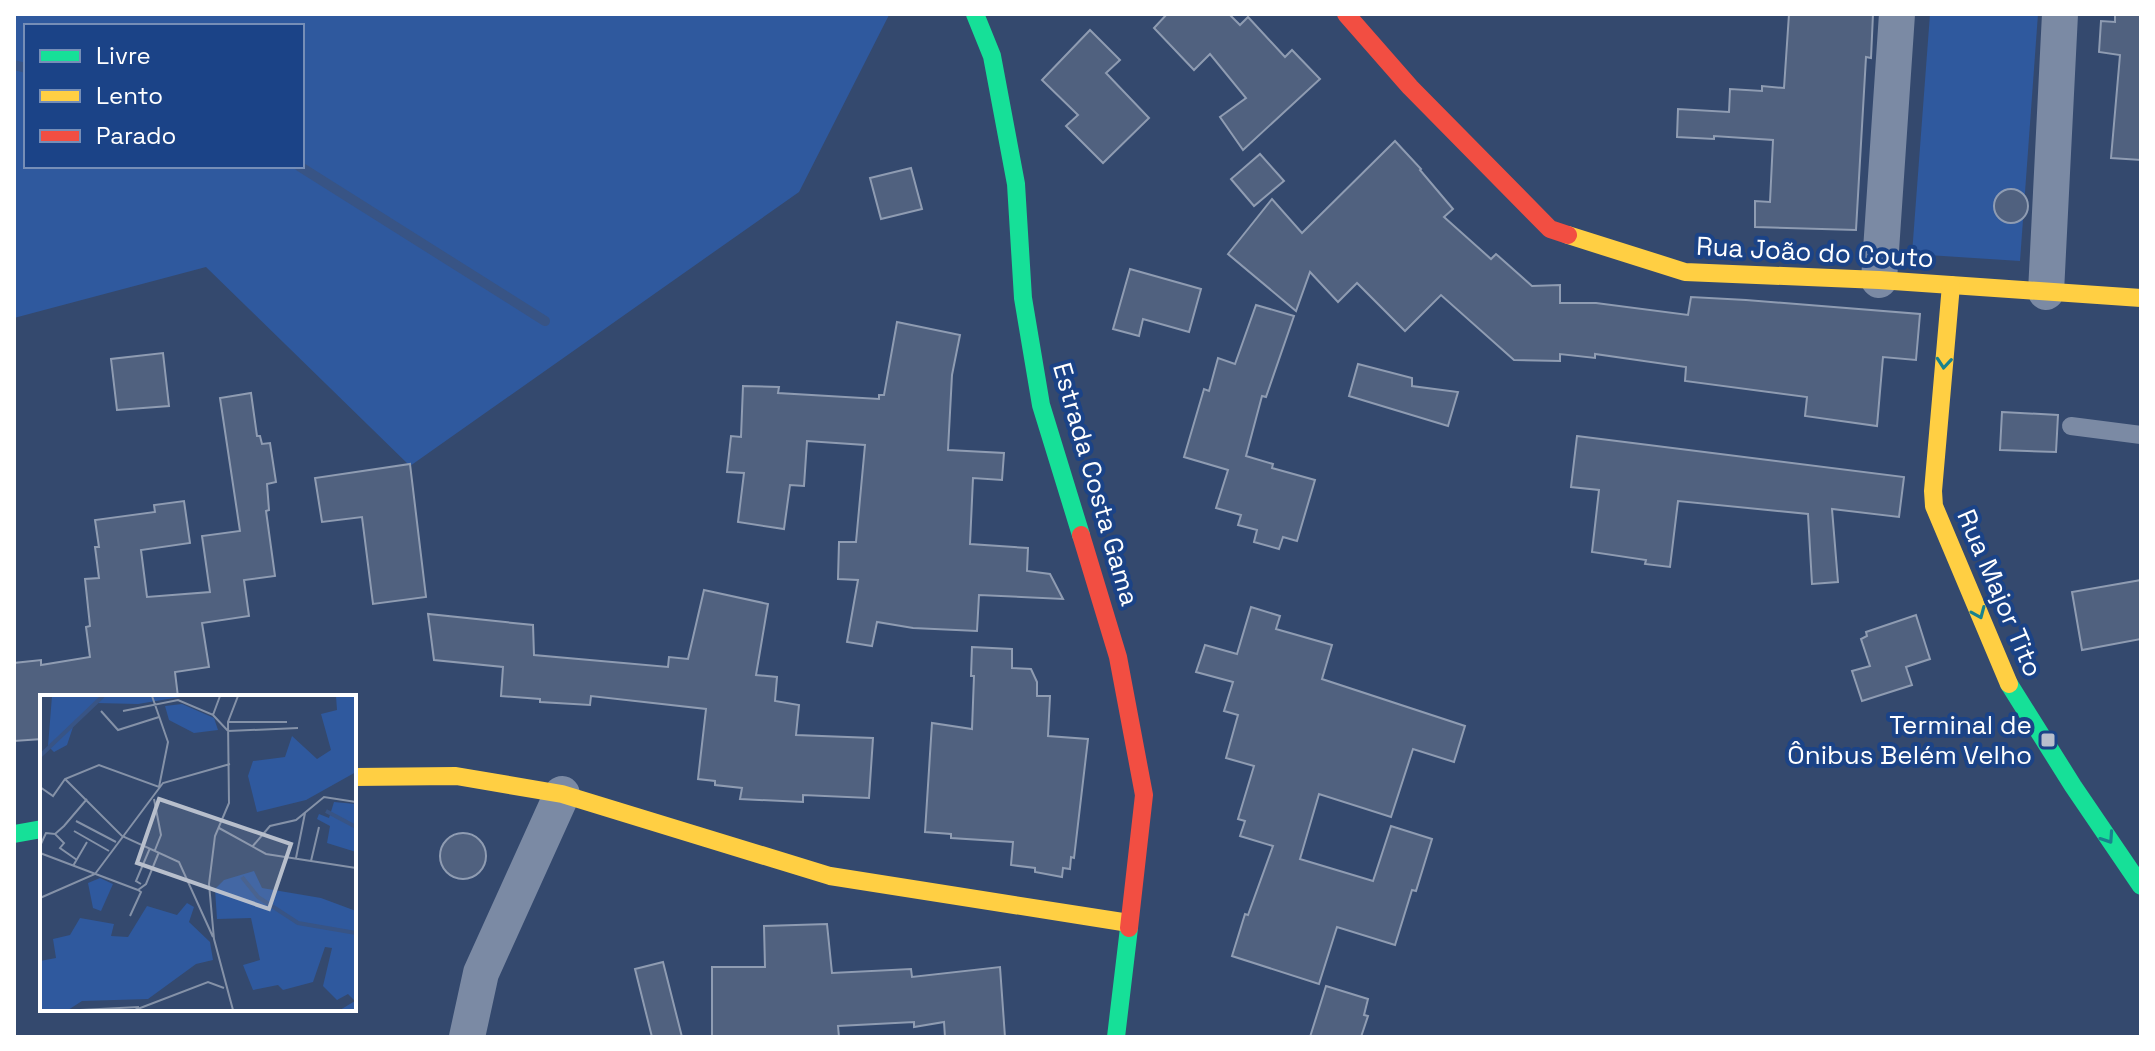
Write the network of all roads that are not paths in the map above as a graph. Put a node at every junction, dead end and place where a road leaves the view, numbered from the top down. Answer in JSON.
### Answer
{"nodes":[{"id":1,"x":975,"y":14,"type":"edge"},
{"id":2,"x":1346,"y":14,"type":"edge"},
{"id":3,"x":1897,"y":14,"type":"edge"},
{"id":4,"x":2060,"y":14,"type":"edge"},
{"id":5,"x":1879,"y":280,"type":"junction"},
{"id":6,"x":1951,"y":285,"type":"junction"},
{"id":7,"x":2046,"y":292,"type":"junction"},
{"id":8,"x":2141,"y":298,"type":"edge"},
{"id":9,"x":2071,"y":426,"type":"dead end"},
{"id":10,"x":2141,"y":435,"type":"edge"},
{"id":11,"x":356,"y":777,"type":"edge"},
{"id":12,"x":562,"y":794,"type":"junction"},
{"id":13,"x":40,"y":829,"type":"edge"},
{"id":14,"x":14,"y":834,"type":"edge"},
{"id":15,"x":2141,"y":886,"type":"edge"},
{"id":16,"x":1129,"y":923,"type":"junction"},
{"id":17,"x":467,"y":1037,"type":"edge"},
{"id":18,"x":1116,"y":1037,"type":"edge"}],
"edges":[{"from":1,"to":16,"type":"main road","name":"Estrada Costa Gama"},
{"from":2,"to":5,"type":"main road","name":"Rua João do Couto"},
{"from":3,"to":5,"type":"street"},
{"from":4,"to":7,"type":"street"},
{"from":5,"to":6,"type":"main road","name":"Rua João do Couto"},
{"from":6,"to":7,"type":"main road","name":"Rua João do Couto"},
{"from":6,"to":15,"type":"main road","name":"Rua Major Tito","one_way":true},
{"from":7,"to":8,"type":"main road","name":"Rua João do Couto"},
{"from":9,"to":10,"type":"lane"},
{"from":11,"to":12,"type":"main road"},
{"from":12,"to":16,"type":"main road"},
{"from":12,"to":17,"type":"street"},
{"from":13,"to":14,"type":"main road"},
{"from":16,"to":18,"type":"main road","name":"Estrada Costa Gama"}]}
